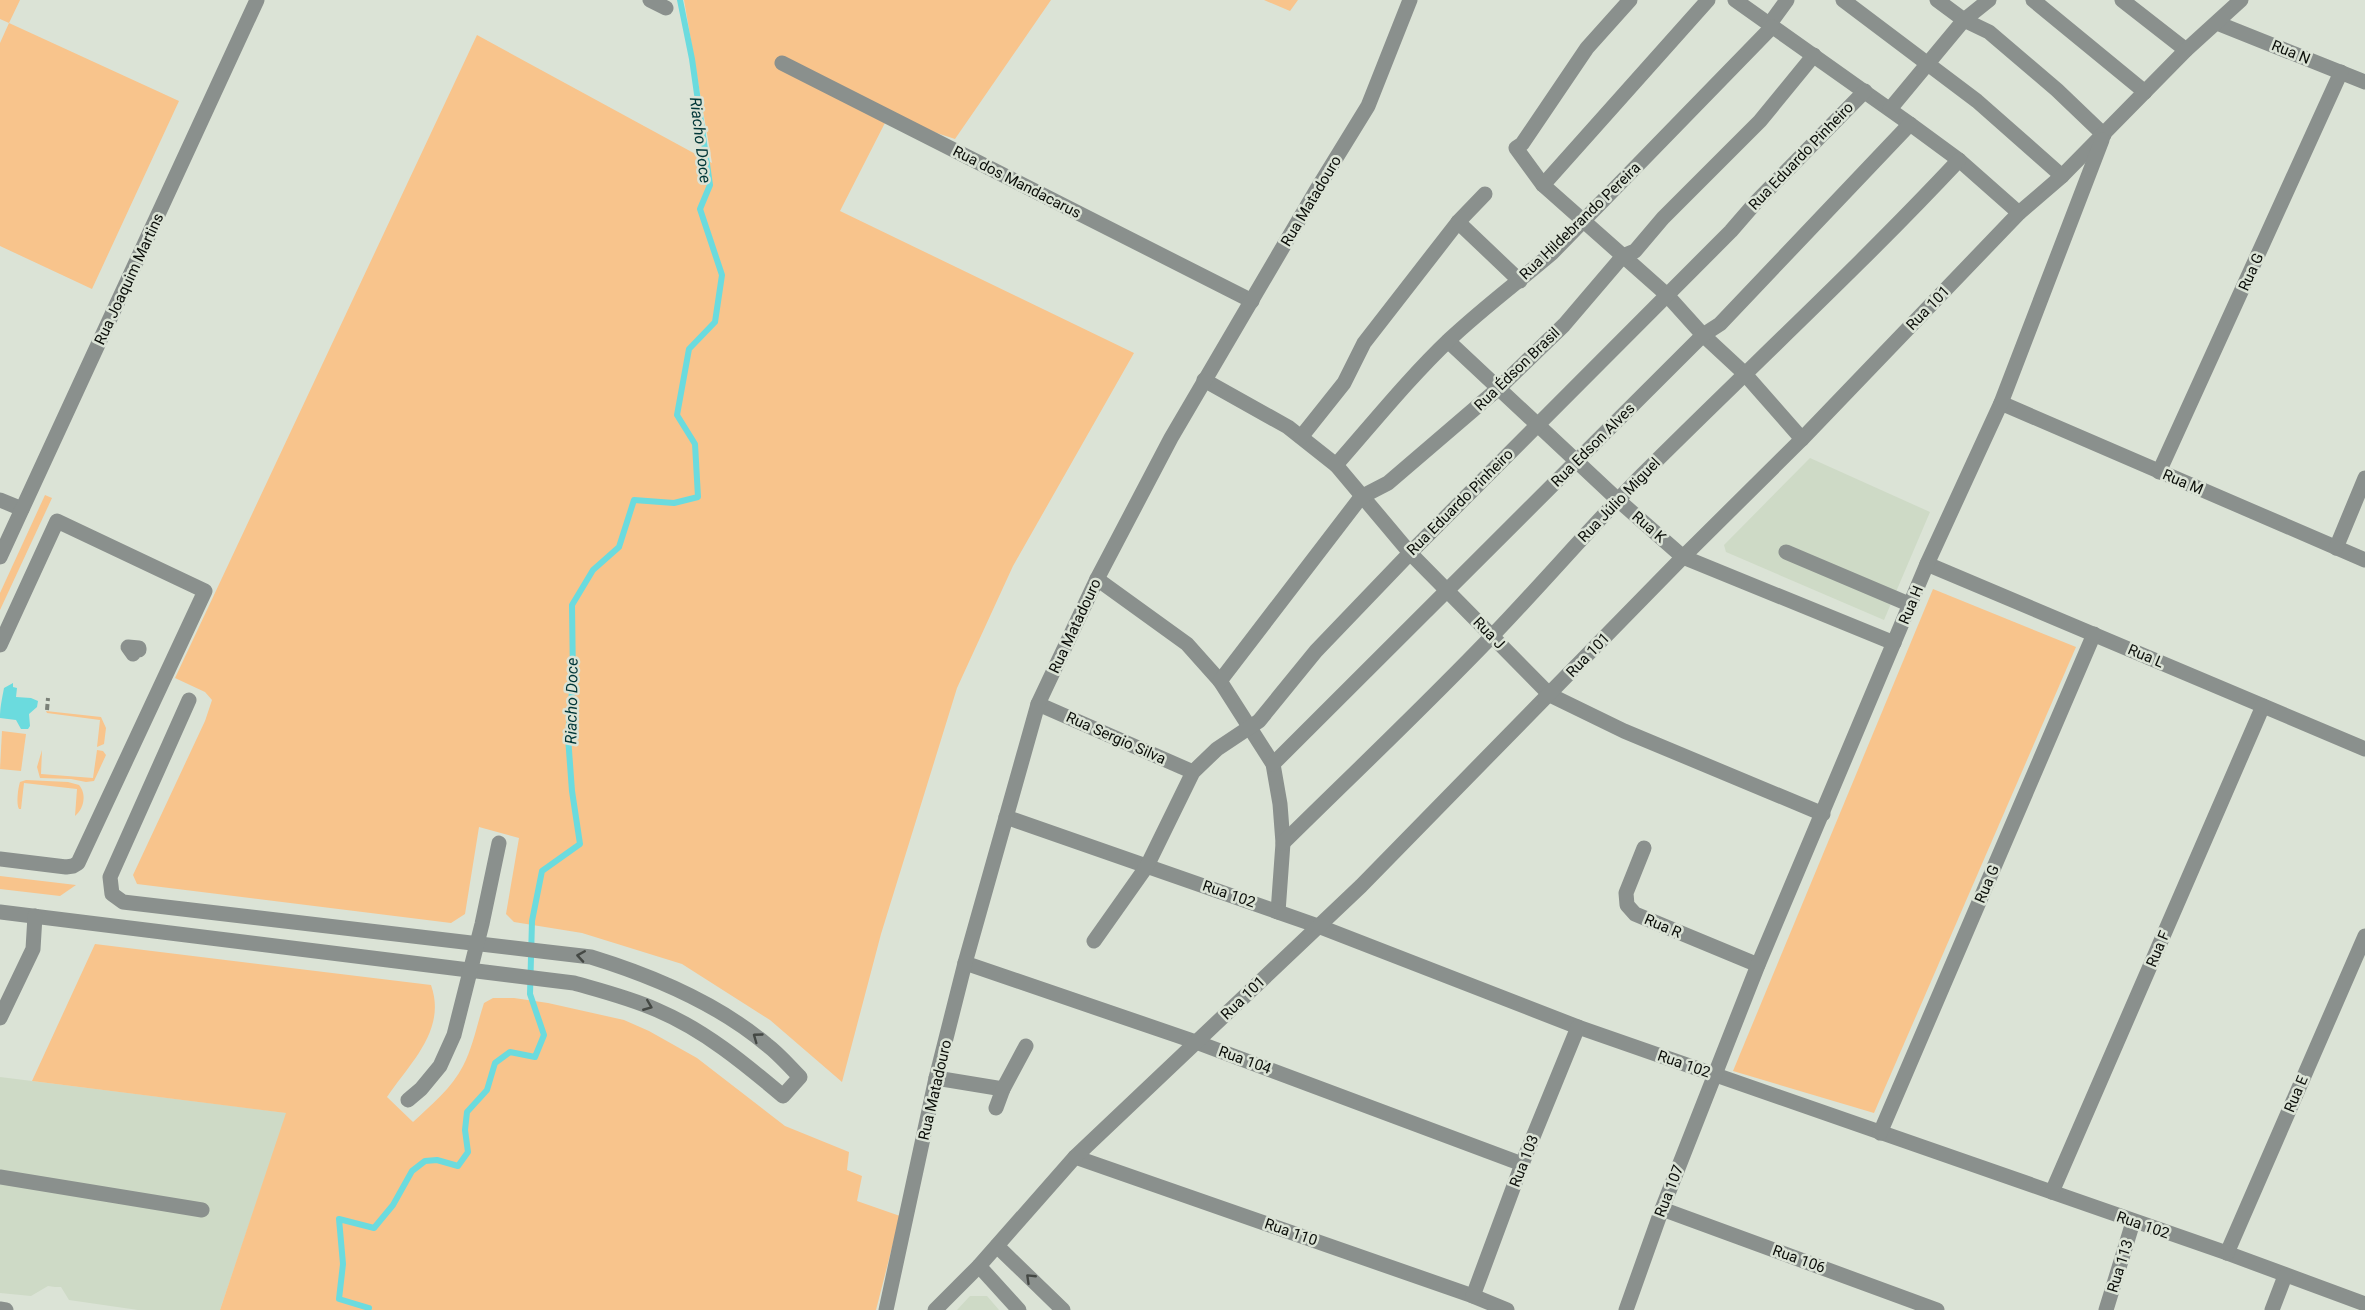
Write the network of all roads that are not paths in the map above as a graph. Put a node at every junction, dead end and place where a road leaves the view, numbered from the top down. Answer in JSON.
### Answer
{"nodes":[{"id":1,"x":257,"y":0,"type":"edge"},
{"id":2,"x":650,"y":0,"type":"edge"},
{"id":3,"x":1410,"y":0,"type":"edge"},
{"id":4,"x":1630,"y":0,"type":"edge"},
{"id":5,"x":1708,"y":0,"type":"edge"},
{"id":6,"x":1735,"y":0,"type":"edge"},
{"id":7,"x":1787,"y":0,"type":"edge"},
{"id":8,"x":1843,"y":0,"type":"edge"},
{"id":9,"x":1937,"y":0,"type":"edge"},
{"id":10,"x":1989,"y":0,"type":"edge"},
{"id":11,"x":2033,"y":0,"type":"edge"},
{"id":12,"x":2122,"y":0,"type":"edge"},
{"id":13,"x":2235,"y":2,"type":"edge"},
{"id":14,"x":666,"y":8,"type":"dead end"},
{"id":15,"x":1964,"y":20,"type":"junction"},
{"id":16,"x":2217,"y":22,"type":"junction"},
{"id":17,"x":1771,"y":26,"type":"junction"},
{"id":18,"x":2186,"y":50,"type":"junction"},
{"id":19,"x":1814,"y":56,"type":"junction"},
{"id":20,"x":782,"y":63,"type":"dead end"},
{"id":21,"x":1928,"y":65,"type":"junction"},
{"id":22,"x":2341,"y":72,"type":"junction"},
{"id":23,"x":2365,"y":82,"type":"edge"},
{"id":24,"x":1865,"y":91,"type":"junction"},
{"id":25,"x":2145,"y":92,"type":"junction"},
{"id":26,"x":1890,"y":109,"type":"junction"},
{"id":27,"x":1910,"y":124,"type":"junction"},
{"id":28,"x":2104,"y":135,"type":"junction"},
{"id":29,"x":1959,"y":160,"type":"junction"},
{"id":30,"x":2062,"y":176,"type":"junction"},
{"id":31,"x":1543,"y":185,"type":"junction"},
{"id":32,"x":1485,"y":194,"type":"dead end"},
{"id":33,"x":2019,"y":213,"type":"junction"},
{"id":34,"x":1458,"y":222,"type":"junction"},
{"id":35,"x":1583,"y":222,"type":"junction"},
{"id":36,"x":1623,"y":256,"type":"junction"},
{"id":37,"x":1520,"y":281,"type":"junction"},
{"id":38,"x":1666,"y":294,"type":"junction"},
{"id":39,"x":1252,"y":301,"type":"junction"},
{"id":40,"x":1703,"y":335,"type":"junction"},
{"id":41,"x":1449,"y":341,"type":"junction"},
{"id":42,"x":1744,"y":374,"type":"junction"},
{"id":43,"x":1204,"y":380,"type":"junction"},
{"id":44,"x":1500,"y":387,"type":"junction"},
{"id":45,"x":2001,"y":403,"type":"junction"},
{"id":46,"x":1538,"y":424,"type":"junction"},
{"id":47,"x":1301,"y":437,"type":"junction"},
{"id":48,"x":1802,"y":439,"type":"junction"},
{"id":49,"x":1577,"y":461,"type":"junction"},
{"id":50,"x":1336,"y":465,"type":"junction"},
{"id":51,"x":2159,"y":472,"type":"junction"},
{"id":52,"x":2365,"y":478,"type":"edge"},
{"id":53,"x":1361,"y":497,"type":"junction"},
{"id":54,"x":0,"y":500,"type":"edge"},
{"id":55,"x":1618,"y":500,"type":"junction"},
{"id":56,"x":22,"y":509,"type":"junction"},
{"id":57,"x":2336,"y":548,"type":"junction"},
{"id":58,"x":1786,"y":552,"type":"dead end"},
{"id":59,"x":1410,"y":553,"type":"junction"},
{"id":60,"x":0,"y":557,"type":"edge"},
{"id":61,"x":1683,"y":557,"type":"junction"},
{"id":62,"x":2365,"y":560,"type":"edge"},
{"id":63,"x":1928,"y":564,"type":"junction"},
{"id":64,"x":1097,"y":579,"type":"junction"},
{"id":65,"x":1448,"y":590,"type":"junction"},
{"id":66,"x":1911,"y":605,"type":"junction"},
{"id":67,"x":2094,"y":634,"type":"junction"},
{"id":68,"x":1492,"y":636,"type":"junction"},
{"id":69,"x":1894,"y":643,"type":"junction"},
{"id":70,"x":0,"y":645,"type":"edge"},
{"id":71,"x":1220,"y":681,"type":"junction"},
{"id":72,"x":1550,"y":695,"type":"junction"},
{"id":73,"x":189,"y":700,"type":"dead end"},
{"id":74,"x":1038,"y":704,"type":"junction"},
{"id":75,"x":2263,"y":706,"type":"junction"},
{"id":76,"x":1250,"y":727,"type":"junction"},
{"id":77,"x":2365,"y":748,"type":"edge"},
{"id":78,"x":1274,"y":764,"type":"junction"},
{"id":79,"x":1193,"y":772,"type":"junction"},
{"id":80,"x":1824,"y":813,"type":"junction"},
{"id":81,"x":1006,"y":817,"type":"junction"},
{"id":82,"x":499,"y":843,"type":"dead end"},
{"id":83,"x":1283,"y":843,"type":"junction"},
{"id":84,"x":1644,"y":848,"type":"dead end"},
{"id":85,"x":0,"y":859,"type":"edge"},
{"id":86,"x":1146,"y":866,"type":"junction"},
{"id":87,"x":0,"y":912,"type":"edge"},
{"id":88,"x":1278,"y":912,"type":"junction"},
{"id":89,"x":35,"y":916,"type":"junction"},
{"id":90,"x":1318,"y":926,"type":"junction"},
{"id":91,"x":2365,"y":936,"type":"edge"},
{"id":92,"x":1094,"y":941,"type":"dead end"},
{"id":93,"x":477,"y":943,"type":"junction"},
{"id":94,"x":965,"y":963,"type":"junction"},
{"id":95,"x":1758,"y":965,"type":"junction"},
{"id":96,"x":471,"y":970,"type":"junction"},
{"id":97,"x":0,"y":1018,"type":"edge"},
{"id":98,"x":1578,"y":1027,"type":"junction"},
{"id":99,"x":1196,"y":1042,"type":"junction"},
{"id":100,"x":1026,"y":1046,"type":"dead end"},
{"id":101,"x":1715,"y":1074,"type":"junction"},
{"id":102,"x":936,"y":1078,"type":"junction"},
{"id":103,"x":1003,"y":1089,"type":"junction"},
{"id":104,"x":408,"y":1100,"type":"dead end"},
{"id":105,"x":996,"y":1108,"type":"dead end"},
{"id":106,"x":1880,"y":1133,"type":"junction"},
{"id":107,"x":1075,"y":1157,"type":"junction"},
{"id":108,"x":1522,"y":1164,"type":"junction"},
{"id":109,"x":0,"y":1177,"type":"edge"},
{"id":110,"x":2052,"y":1192,"type":"junction"},
{"id":111,"x":1662,"y":1209,"type":"junction"},
{"id":112,"x":202,"y":1210,"type":"dead end"},
{"id":113,"x":2133,"y":1222,"type":"junction"},
{"id":114,"x":997,"y":1246,"type":"junction"},
{"id":115,"x":2227,"y":1253,"type":"junction"},
{"id":116,"x":979,"y":1266,"type":"junction"},
{"id":117,"x":2285,"y":1276,"type":"junction"},
{"id":118,"x":1473,"y":1296,"type":"junction"},
{"id":119,"x":2365,"y":1304,"type":"edge"},
{"id":120,"x":0,"y":1309,"type":"edge"},
{"id":121,"x":6,"y":1310,"type":"edge"},
{"id":122,"x":886,"y":1310,"type":"edge"},
{"id":123,"x":935,"y":1310,"type":"edge"},
{"id":124,"x":1020,"y":1310,"type":"edge"},
{"id":125,"x":1063,"y":1310,"type":"edge"},
{"id":126,"x":1507,"y":1310,"type":"edge"},
{"id":127,"x":1626,"y":1310,"type":"edge"},
{"id":128,"x":1937,"y":1310,"type":"edge"},
{"id":129,"x":2106,"y":1310,"type":"edge"},
{"id":130,"x":2272,"y":1310,"type":"edge"}],
"edges":[{"from":1,"to":56,"type":"street","name":"Rua Joaquim Martins"},
{"from":2,"to":14,"type":"street"},
{"from":3,"to":39,"type":"street","name":"Rua Matadouro"},
{"from":4,"to":31,"type":"street"},
{"from":5,"to":31,"type":"street"},
{"from":6,"to":17,"type":"street"},
{"from":7,"to":17,"type":"street","name":"Rua Hildebrando Pereira"},
{"from":8,"to":21,"type":"street"},
{"from":9,"to":15,"type":"street"},
{"from":10,"to":15,"type":"street"},
{"from":11,"to":25,"type":"street"},
{"from":12,"to":18,"type":"street"},
{"from":13,"to":16,"type":"street","name":"Rua 101"},
{"from":15,"to":21,"type":"street"},
{"from":15,"to":28,"type":"street"},
{"from":16,"to":18,"type":"street","name":"Rua 101"},
{"from":16,"to":22,"type":"street","name":"Rua N"},
{"from":17,"to":19,"type":"street"},
{"from":17,"to":35,"type":"street","name":"Rua Hildebrando Pereira"},
{"from":18,"to":25,"type":"street","name":"Rua 101"},
{"from":19,"to":24,"type":"street"},
{"from":19,"to":36,"type":"street","name":"Rua Édson Brasil"},
{"from":20,"to":39,"type":"street","name":"Rua dos Mandacarus"},
{"from":21,"to":26,"type":"street"},
{"from":21,"to":30,"type":"street"},
{"from":22,"to":23,"type":"street","name":"Rua N"},
{"from":22,"to":51,"type":"street","name":"Rua G"},
{"from":24,"to":26,"type":"street"},
{"from":24,"to":38,"type":"street","name":"Rua Eduardo Pinheiro"},
{"from":25,"to":28,"type":"street","name":"Rua 101"},
{"from":26,"to":27,"type":"street"},
{"from":27,"to":29,"type":"street"},
{"from":27,"to":40,"type":"street","name":"Rua Edson Alves"},
{"from":28,"to":30,"type":"street","name":"Rua 101"},
{"from":28,"to":45,"type":"street","name":"Rua H"},
{"from":29,"to":33,"type":"street"},
{"from":29,"to":42,"type":"street","name":"Rua Júlio Miguel"},
{"from":30,"to":33,"type":"street","name":"Rua 101"},
{"from":31,"to":35,"type":"street"},
{"from":32,"to":34,"type":"street"},
{"from":33,"to":48,"type":"street","name":"Rua 101"},
{"from":34,"to":37,"type":"street"},
{"from":34,"to":47,"type":"street"},
{"from":35,"to":36,"type":"street"},
{"from":35,"to":37,"type":"street","name":"Rua Hildebrando Pereira"},
{"from":36,"to":38,"type":"street"},
{"from":36,"to":44,"type":"street","name":"Rua Édson Brasil"},
{"from":37,"to":41,"type":"street","name":"Rua Hildebrando Pereira"},
{"from":38,"to":40,"type":"street"},
{"from":38,"to":46,"type":"street","name":"Rua Eduardo Pinheiro"},
{"from":39,"to":43,"type":"street","name":"Rua Matadouro"},
{"from":40,"to":42,"type":"street"},
{"from":40,"to":49,"type":"street","name":"Rua Edson Alves"},
{"from":41,"to":44,"type":"street","name":"Rua K"},
{"from":41,"to":50,"type":"street","name":"Rua Hildebrando Pereira"},
{"from":42,"to":48,"type":"street"},
{"from":42,"to":55,"type":"street","name":"Rua Júlio Miguel"},
{"from":43,"to":47,"type":"street","name":"Rua J"},
{"from":43,"to":64,"type":"street","name":"Rua Matadouro"},
{"from":44,"to":46,"type":"street","name":"Rua K"},
{"from":44,"to":53,"type":"street","name":"Rua Édson Brasil"},
{"from":45,"to":51,"type":"street","name":"Rua M"},
{"from":45,"to":63,"type":"street","name":"Rua H"},
{"from":46,"to":49,"type":"street","name":"Rua K"},
{"from":46,"to":59,"type":"street","name":"Rua Eduardo Pinheiro"},
{"from":47,"to":50,"type":"street","name":"Rua J"},
{"from":48,"to":61,"type":"street","name":"Rua 101"},
{"from":49,"to":55,"type":"street","name":"Rua K"},
{"from":49,"to":65,"type":"street","name":"Rua Edson Alves"},
{"from":50,"to":53,"type":"street","name":"Rua J"},
{"from":51,"to":57,"type":"street","name":"Rua M"},
{"from":52,"to":57,"type":"street"},
{"from":53,"to":59,"type":"street","name":"Rua J"},
{"from":53,"to":71,"type":"street","name":"Rua Édson Brasil"},
{"from":54,"to":56,"type":"street"},
{"from":55,"to":61,"type":"street","name":"Rua K"},
{"from":55,"to":68,"type":"street","name":"Rua Júlio Miguel"},
{"from":56,"to":60,"type":"street","name":"Rua Joaquim Martins"},
{"from":57,"to":62,"type":"street","name":"Rua M"},
{"from":58,"to":66,"type":"street"},
{"from":59,"to":65,"type":"street","name":"Rua J"},
{"from":59,"to":76,"type":"street","name":"Rua Eduardo Pinheiro"},
{"from":61,"to":69,"type":"street","name":"Rua K"},
{"from":61,"to":72,"type":"street","name":"Rua 101"},
{"from":63,"to":66,"type":"street","name":"Rua H"},
{"from":63,"to":67,"type":"street","name":"Rua L"},
{"from":64,"to":71,"type":"street"},
{"from":64,"to":74,"type":"street","name":"Rua Matadouro"},
{"from":65,"to":68,"type":"street","name":"Rua J"},
{"from":65,"to":78,"type":"street","name":"Rua Edson Alves"},
{"from":66,"to":69,"type":"street","name":"Rua H"},
{"from":67,"to":75,"type":"street","name":"Rua L"},
{"from":67,"to":106,"type":"street","name":"Rua G"},
{"from":68,"to":72,"type":"street","name":"Rua J"},
{"from":68,"to":83,"type":"street","name":"Rua Júlio Miguel"},
{"from":69,"to":80,"type":"street","name":"Rua H"},
{"from":70,"to":85,"type":"street"},
{"from":71,"to":76,"type":"street"},
{"from":72,"to":80,"type":"street","name":"Rua J"},
{"from":72,"to":90,"type":"street","name":"Rua 101"},
{"from":73,"to":93,"type":"street"},
{"from":74,"to":79,"type":"street","name":"Rua Sergio Silva"},
{"from":74,"to":81,"type":"street","name":"Rua Matadouro"},
{"from":75,"to":77,"type":"street","name":"Rua L"},
{"from":75,"to":110,"type":"street","name":"Rua F"},
{"from":76,"to":78,"type":"street"},
{"from":76,"to":79,"type":"street","name":"Rua Eduardo Pinheiro"},
{"from":78,"to":83,"type":"street"},
{"from":79,"to":86,"type":"street","name":"Rua Eduardo Pinheiro"},
{"from":80,"to":95,"type":"street","name":"Rua H"},
{"from":81,"to":86,"type":"street","name":"Rua 102"},
{"from":81,"to":94,"type":"street","name":"Rua Matadouro"},
{"from":82,"to":93,"type":"street"},
{"from":83,"to":88,"type":"street"},
{"from":84,"to":95,"type":"street","name":"Rua R"},
{"from":86,"to":88,"type":"street","name":"Rua 102"},
{"from":86,"to":92,"type":"street","name":"Rua Eduardo Pinheiro"},
{"from":87,"to":89,"type":"street"},
{"from":88,"to":90,"type":"street","name":"Rua 102"},
{"from":89,"to":96,"type":"street"},
{"from":89,"to":97,"type":"street"},
{"from":90,"to":98,"type":"street","name":"Rua 102"},
{"from":90,"to":99,"type":"street","name":"Rua 101"},
{"from":91,"to":115,"type":"street","name":"Rua E"},
{"from":93,"to":96,"type":"street"},
{"from":96,"to":93,"type":"street","one_way":true},
{"from":94,"to":99,"type":"street","name":"Rua 104"},
{"from":94,"to":102,"type":"street","name":"Rua Matadouro"},
{"from":95,"to":101,"type":"street","name":"Rua H"},
{"from":96,"to":104,"type":"street"},
{"from":98,"to":101,"type":"street","name":"Rua 102"},
{"from":98,"to":108,"type":"street","name":"Rua 103"},
{"from":99,"to":107,"type":"street","name":"Rua 101"},
{"from":99,"to":108,"type":"street","name":"Rua 104"},
{"from":100,"to":103,"type":"street"},
{"from":101,"to":106,"type":"street","name":"Rua 102"},
{"from":101,"to":111,"type":"street","name":"Rua 107"},
{"from":102,"to":103,"type":"street"},
{"from":102,"to":122,"type":"street","name":"Rua Matadouro"},
{"from":103,"to":105,"type":"street"},
{"from":106,"to":110,"type":"street","name":"Rua 102"},
{"from":107,"to":114,"type":"street","name":"Rua 101"},
{"from":107,"to":118,"type":"street","name":"Rua 110"},
{"from":108,"to":118,"type":"street","name":"Rua 103"},
{"from":109,"to":112,"type":"street"},
{"from":110,"to":113,"type":"street","name":"Rua 102"},
{"from":111,"to":127,"type":"street","name":"Rua 107"},
{"from":111,"to":128,"type":"street","name":"Rua 106"},
{"from":113,"to":115,"type":"street","name":"Rua 102"},
{"from":113,"to":129,"type":"street","name":"Rua 113"},
{"from":114,"to":116,"type":"street","name":"Rua 101"},
{"from":125,"to":114,"type":"street","one_way":true},
{"from":115,"to":117,"type":"street","name":"Rua 102"},
{"from":116,"to":123,"type":"street","name":"Rua 101"},
{"from":116,"to":124,"type":"street"},
{"from":117,"to":119,"type":"street","name":"Rua 102"},
{"from":117,"to":130,"type":"street"},
{"from":118,"to":126,"type":"street","name":"Rua 110"},
{"from":120,"to":121,"type":"street"}]}
